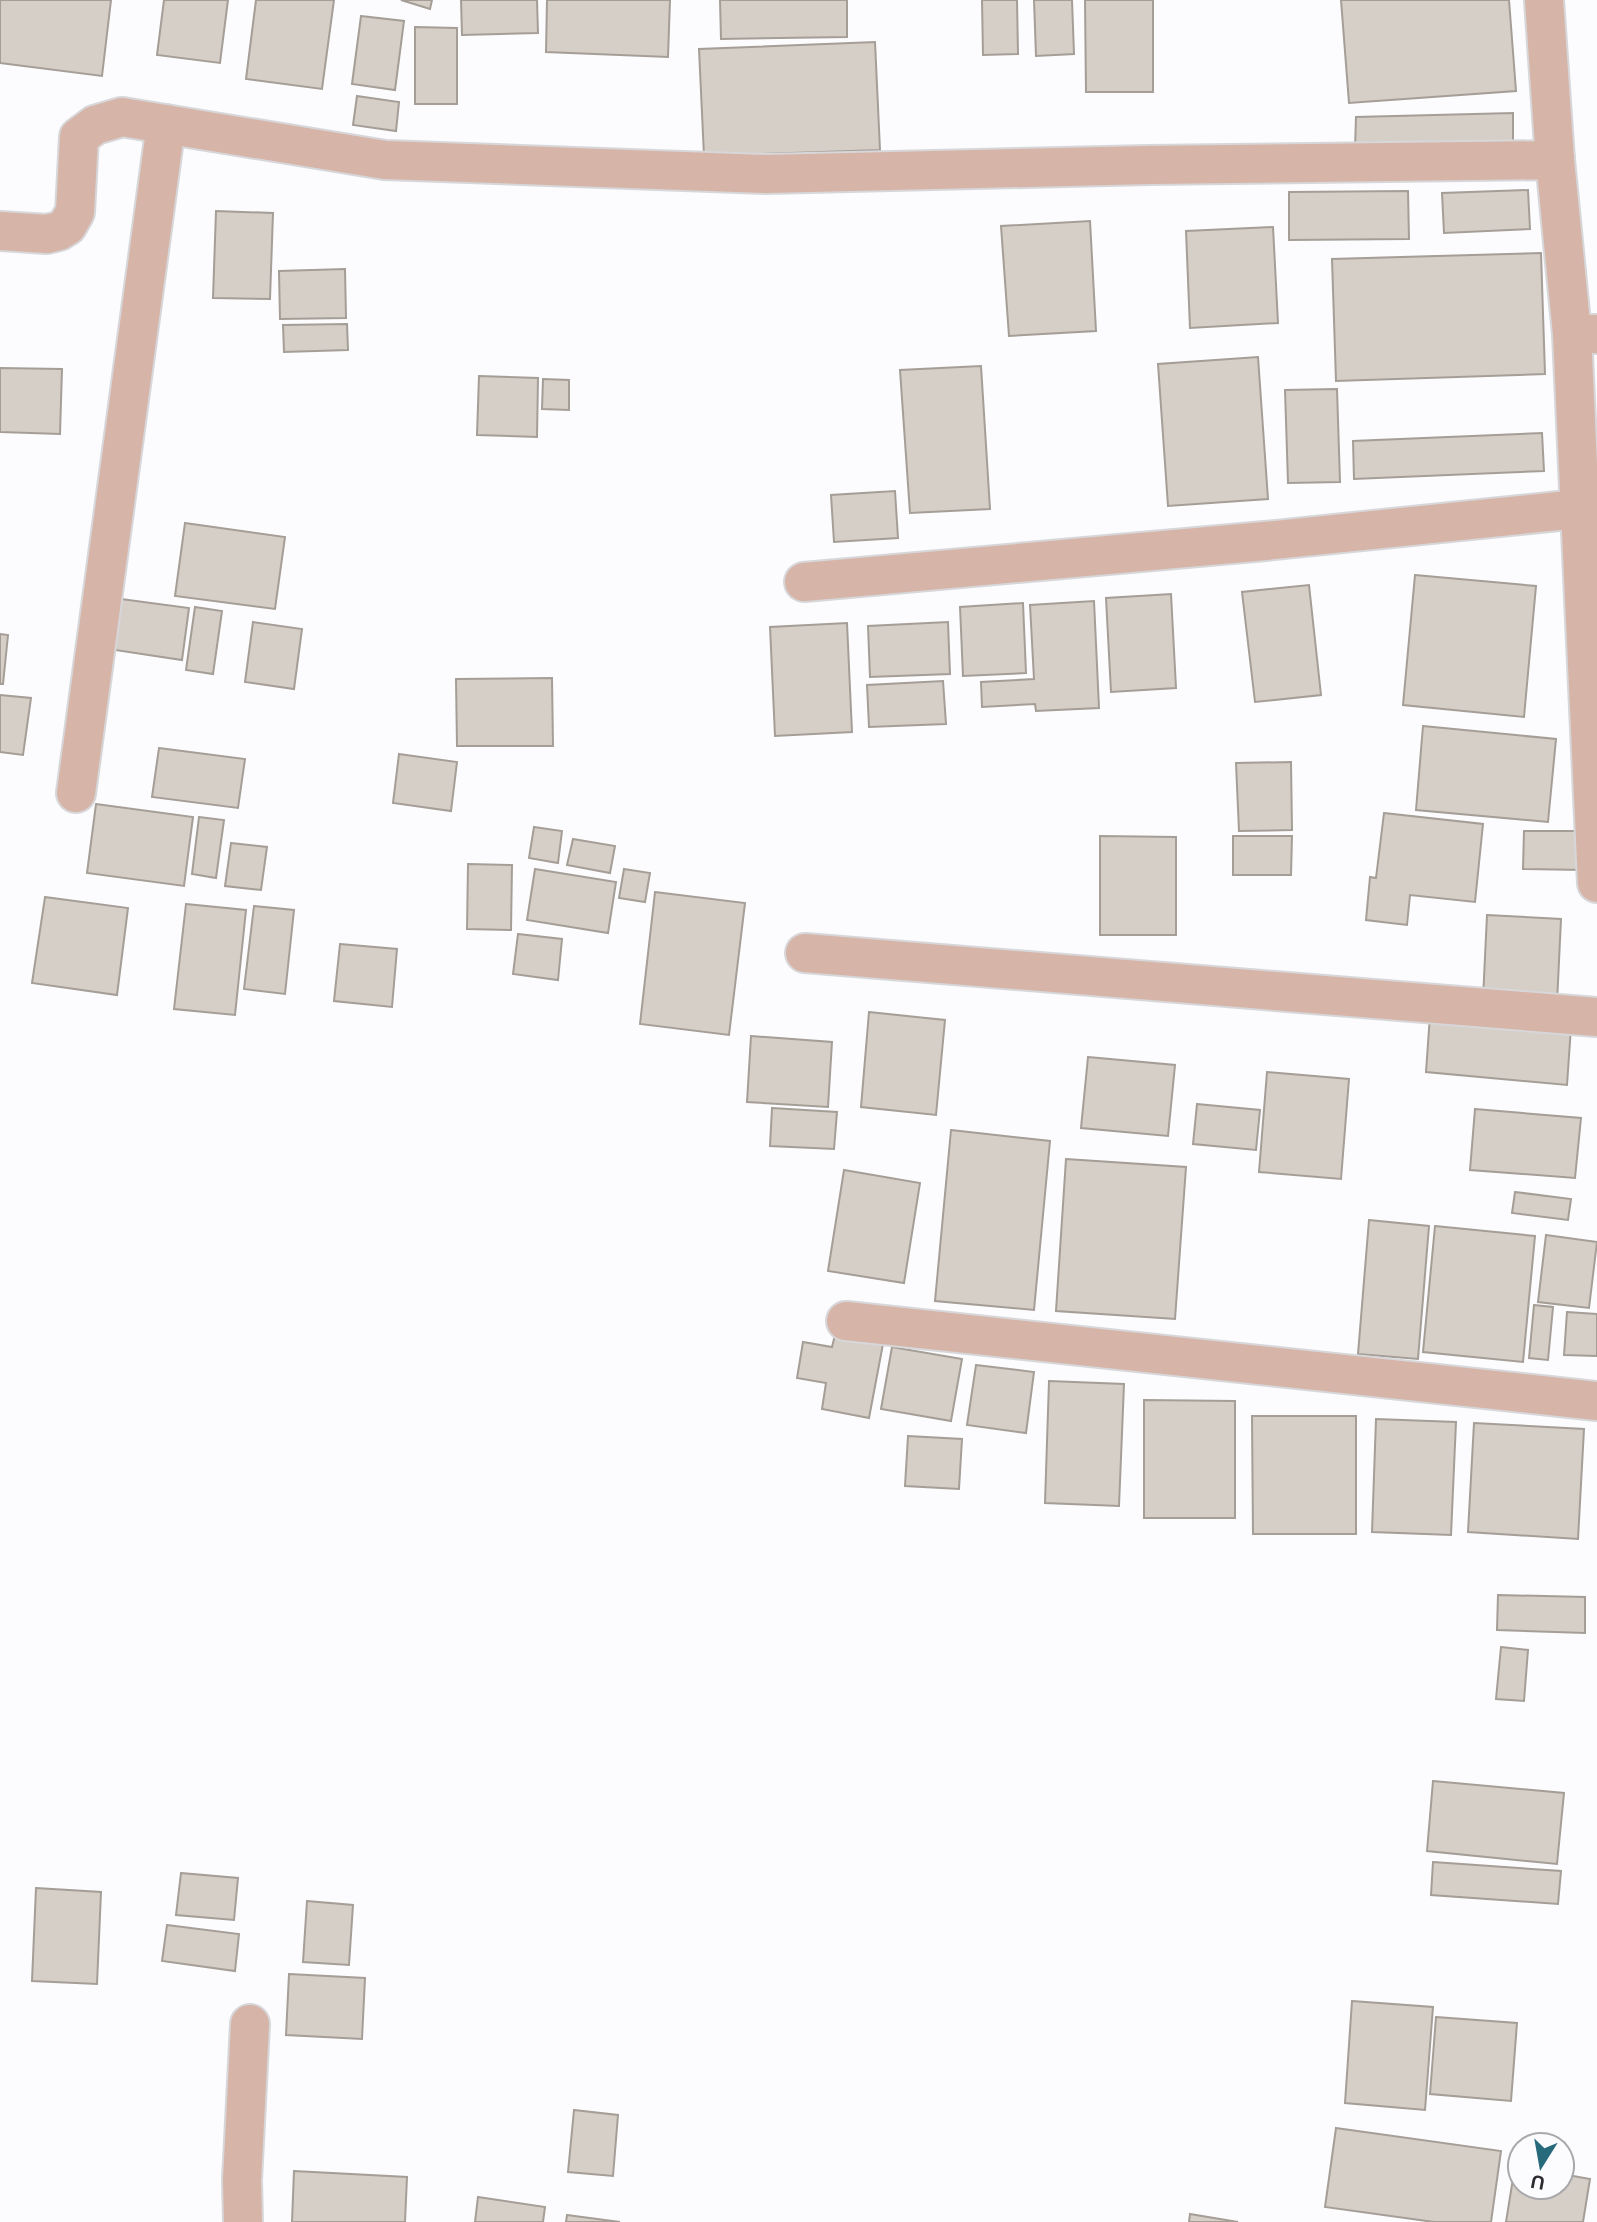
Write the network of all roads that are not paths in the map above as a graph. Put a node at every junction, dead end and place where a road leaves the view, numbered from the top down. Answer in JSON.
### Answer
{"nodes":[{"id":1,"x":1544,"y":0,"type":"edge"},
{"id":2,"x":166,"y":124,"type":"junction"},
{"id":3,"x":1555,"y":160,"type":"junction"},
{"id":4,"x":0,"y":231,"type":"edge"},
{"id":5,"x":1585,"y":334,"type":"edge"},
{"id":6,"x":1578,"y":509,"type":"junction"},
{"id":7,"x":804,"y":582,"type":"dead end"},
{"id":8,"x":76,"y":793,"type":"dead end"},
{"id":9,"x":1597,"y":883,"type":"edge"},
{"id":10,"x":805,"y":953,"type":"dead end"},
{"id":11,"x":1597,"y":1017,"type":"edge"},
{"id":12,"x":846,"y":1321,"type":"dead end"},
{"id":13,"x":1597,"y":1401,"type":"edge"},
{"id":14,"x":250,"y":2024,"type":"dead end"},
{"id":15,"x":243,"y":2222,"type":"edge"}],
"edges":[{"from":1,"to":3,"type":"street"},
{"from":2,"to":3,"type":"street"},
{"from":2,"to":4,"type":"street"},
{"from":2,"to":8,"type":"street"},
{"from":3,"to":5,"type":"street"},
{"from":5,"to":6,"type":"street"},
{"from":6,"to":7,"type":"street"},
{"from":6,"to":9,"type":"street"},
{"from":10,"to":11,"type":"street"},
{"from":12,"to":13,"type":"street"},
{"from":14,"to":15,"type":"street"}]}
